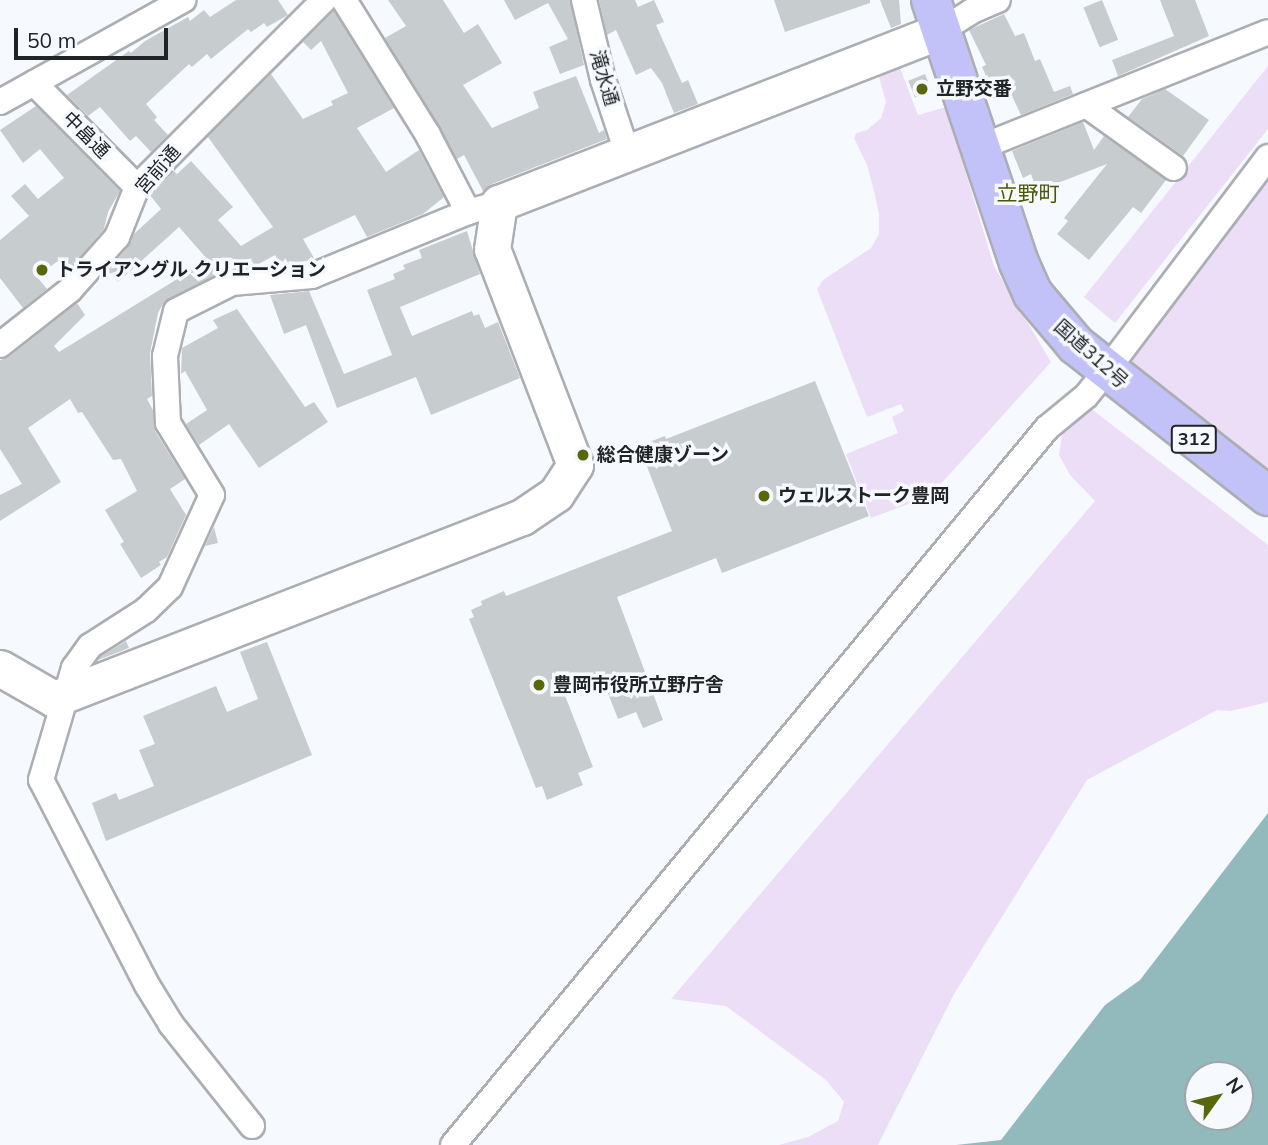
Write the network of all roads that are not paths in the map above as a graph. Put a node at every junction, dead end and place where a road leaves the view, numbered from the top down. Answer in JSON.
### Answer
{"nodes":[{"id":1,"x":183,"y":0,"type":"edge"},
{"id":2,"x":324,"y":0,"type":"edge"},
{"id":3,"x":344,"y":0,"type":"edge"},
{"id":4,"x":584,"y":0,"type":"edge"},
{"id":5,"x":998,"y":0,"type":"edge"},
{"id":6,"x":936,"y":15,"type":"edge"},
{"id":7,"x":1268,"y":32,"type":"edge"},
{"id":8,"x":34,"y":83,"type":"junction"},
{"id":9,"x":0,"y":102,"type":"edge"},
{"id":10,"x":1086,"y":105,"type":"junction"},
{"id":11,"x":981,"y":147,"type":"junction"},
{"id":12,"x":628,"y":155,"type":"junction"},
{"id":13,"x":1268,"y":157,"type":"edge"},
{"id":14,"x":1174,"y":168,"type":"dead end"},
{"id":15,"x":138,"y":187,"type":"junction"},
{"id":16,"x":483,"y":208,"type":"junction"},
{"id":17,"x":0,"y":345,"type":"edge"},
{"id":18,"x":1114,"y":376,"type":"junction"},
{"id":19,"x":1268,"y":496,"type":"edge"},
{"id":20,"x":0,"y":668,"type":"edge"},
{"id":21,"x":65,"y":695,"type":"junction"},
{"id":22,"x":253,"y":1126,"type":"dead end"},
{"id":23,"x":453,"y":1145,"type":"edge"}],
"edges":[{"from":1,"to":8,"type":"street"},
{"from":2,"to":15,"type":"street","name":"宮前通"},
{"from":3,"to":16,"type":"street"},
{"from":4,"to":12,"type":"street","name":"滝水通"},
{"from":5,"to":6,"type":"street"},
{"from":6,"to":11,"type":"highway","name":"国道312号","number":"312"},
{"from":6,"to":12,"type":"street"},
{"from":7,"to":10,"type":"street"},
{"from":8,"to":9,"type":"street"},
{"from":8,"to":15,"type":"street","name":"中畠通"},
{"from":10,"to":11,"type":"street"},
{"from":10,"to":14,"type":"street"},
{"from":11,"to":18,"type":"highway","name":"国道312号","number":"312"},
{"from":12,"to":16,"type":"street"},
{"from":13,"to":18,"type":"street"},
{"from":15,"to":17,"type":"street","name":"宮前通"},
{"from":16,"to":21,"type":"street"},
{"from":16,"to":21,"type":"street"},
{"from":18,"to":19,"type":"highway","name":"国道312号","number":"312"},
{"from":18,"to":23,"type":"street"},
{"from":20,"to":21,"type":"street"},
{"from":21,"to":22,"type":"street"}]}
